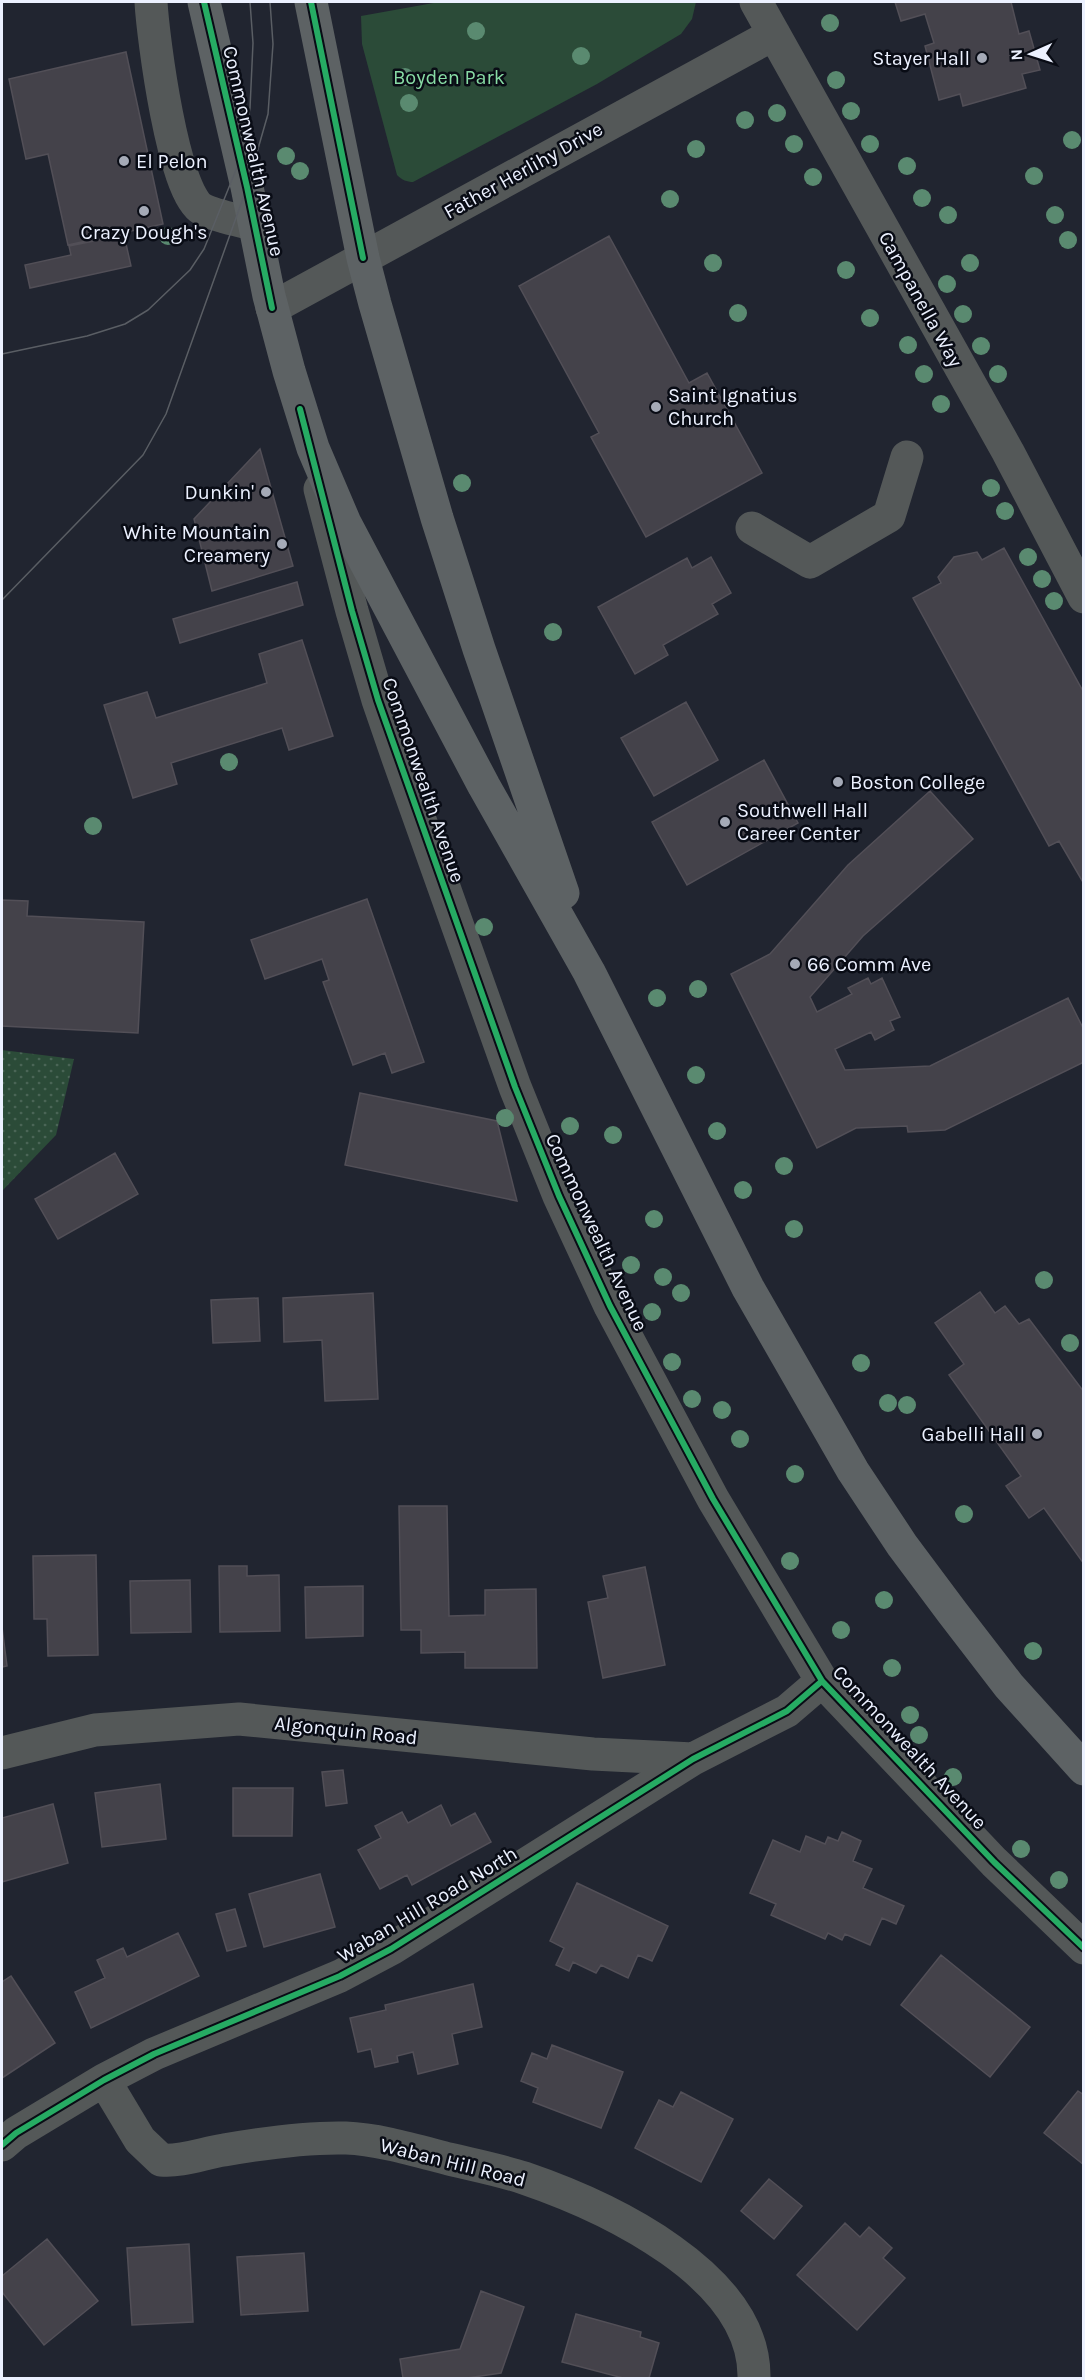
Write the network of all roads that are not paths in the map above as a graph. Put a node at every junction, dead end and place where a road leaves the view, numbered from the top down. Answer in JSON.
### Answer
{"nodes":[{"id":1,"x":151,"y":2,"type":"edge"},
{"id":2,"x":204,"y":2,"type":"edge"},
{"id":3,"x":311,"y":2,"type":"edge"},
{"id":4,"x":756,"y":2,"type":"edge"},
{"id":5,"x":774,"y":33,"type":"junction"},
{"id":6,"x":255,"y":225,"type":"junction"},
{"id":7,"x":363,"y":258,"type":"junction"},
{"id":8,"x":272,"y":308,"type":"junction"},
{"id":9,"x":300,"y":409,"type":"junction"},
{"id":10,"x":907,"y":457,"type":"dead end"},
{"id":11,"x":752,"y":528,"type":"dead end"},
{"id":12,"x":1083,"y":597,"type":"edge"},
{"id":13,"x":589,"y":972,"type":"junction"},
{"id":14,"x":822,"y":1681,"type":"junction"},
{"id":15,"x":2,"y":1753,"type":"edge"},
{"id":16,"x":693,"y":1760,"type":"junction"},
{"id":17,"x":1083,"y":1769,"type":"edge"},
{"id":18,"x":1083,"y":1948,"type":"edge"},
{"id":19,"x":104,"y":2080,"type":"junction"},
{"id":20,"x":2,"y":2145,"type":"edge"},
{"id":21,"x":754,"y":2379,"type":"edge"}],
"edges":[{"from":1,"to":6,"type":"street"},
{"from":2,"to":6,"type":"main road","name":"Commonwealth Avenue"},
{"from":3,"to":7,"type":"main road","name":"Commonwealth Avenue"},
{"from":4,"to":5,"type":"street","name":"Campanella Way"},
{"from":5,"to":7,"type":"street","name":"Father Herlihy Drive"},
{"from":5,"to":12,"type":"street","name":"Campanella Way"},
{"from":6,"to":8,"type":"main road","name":"Commonwealth Avenue"},
{"from":7,"to":8,"type":"street","name":"Father Herlihy Drive"},
{"from":7,"to":13,"type":"main road","name":"Commonwealth Avenue"},
{"from":8,"to":9,"type":"main road","name":"Commonwealth Avenue"},
{"from":9,"to":13,"type":"main road","name":"Commonwealth Avenue"},
{"from":9,"to":14,"type":"street","name":"Commonwealth Avenue"},
{"from":10,"to":11,"type":"street"},
{"from":13,"to":17,"type":"main road","name":"Commonwealth Avenue"},
{"from":14,"to":16,"type":"street","name":"Waban Hill Road North"},
{"from":14,"to":18,"type":"street","name":"Commonwealth Avenue"},
{"from":15,"to":16,"type":"street","name":"Algonquin Road"},
{"from":16,"to":19,"type":"street","name":"Waban Hill Road North"},
{"from":19,"to":20,"type":"street","name":"Waban Hill Road North"},
{"from":19,"to":21,"type":"street","name":"Waban Hill Road"}]}
